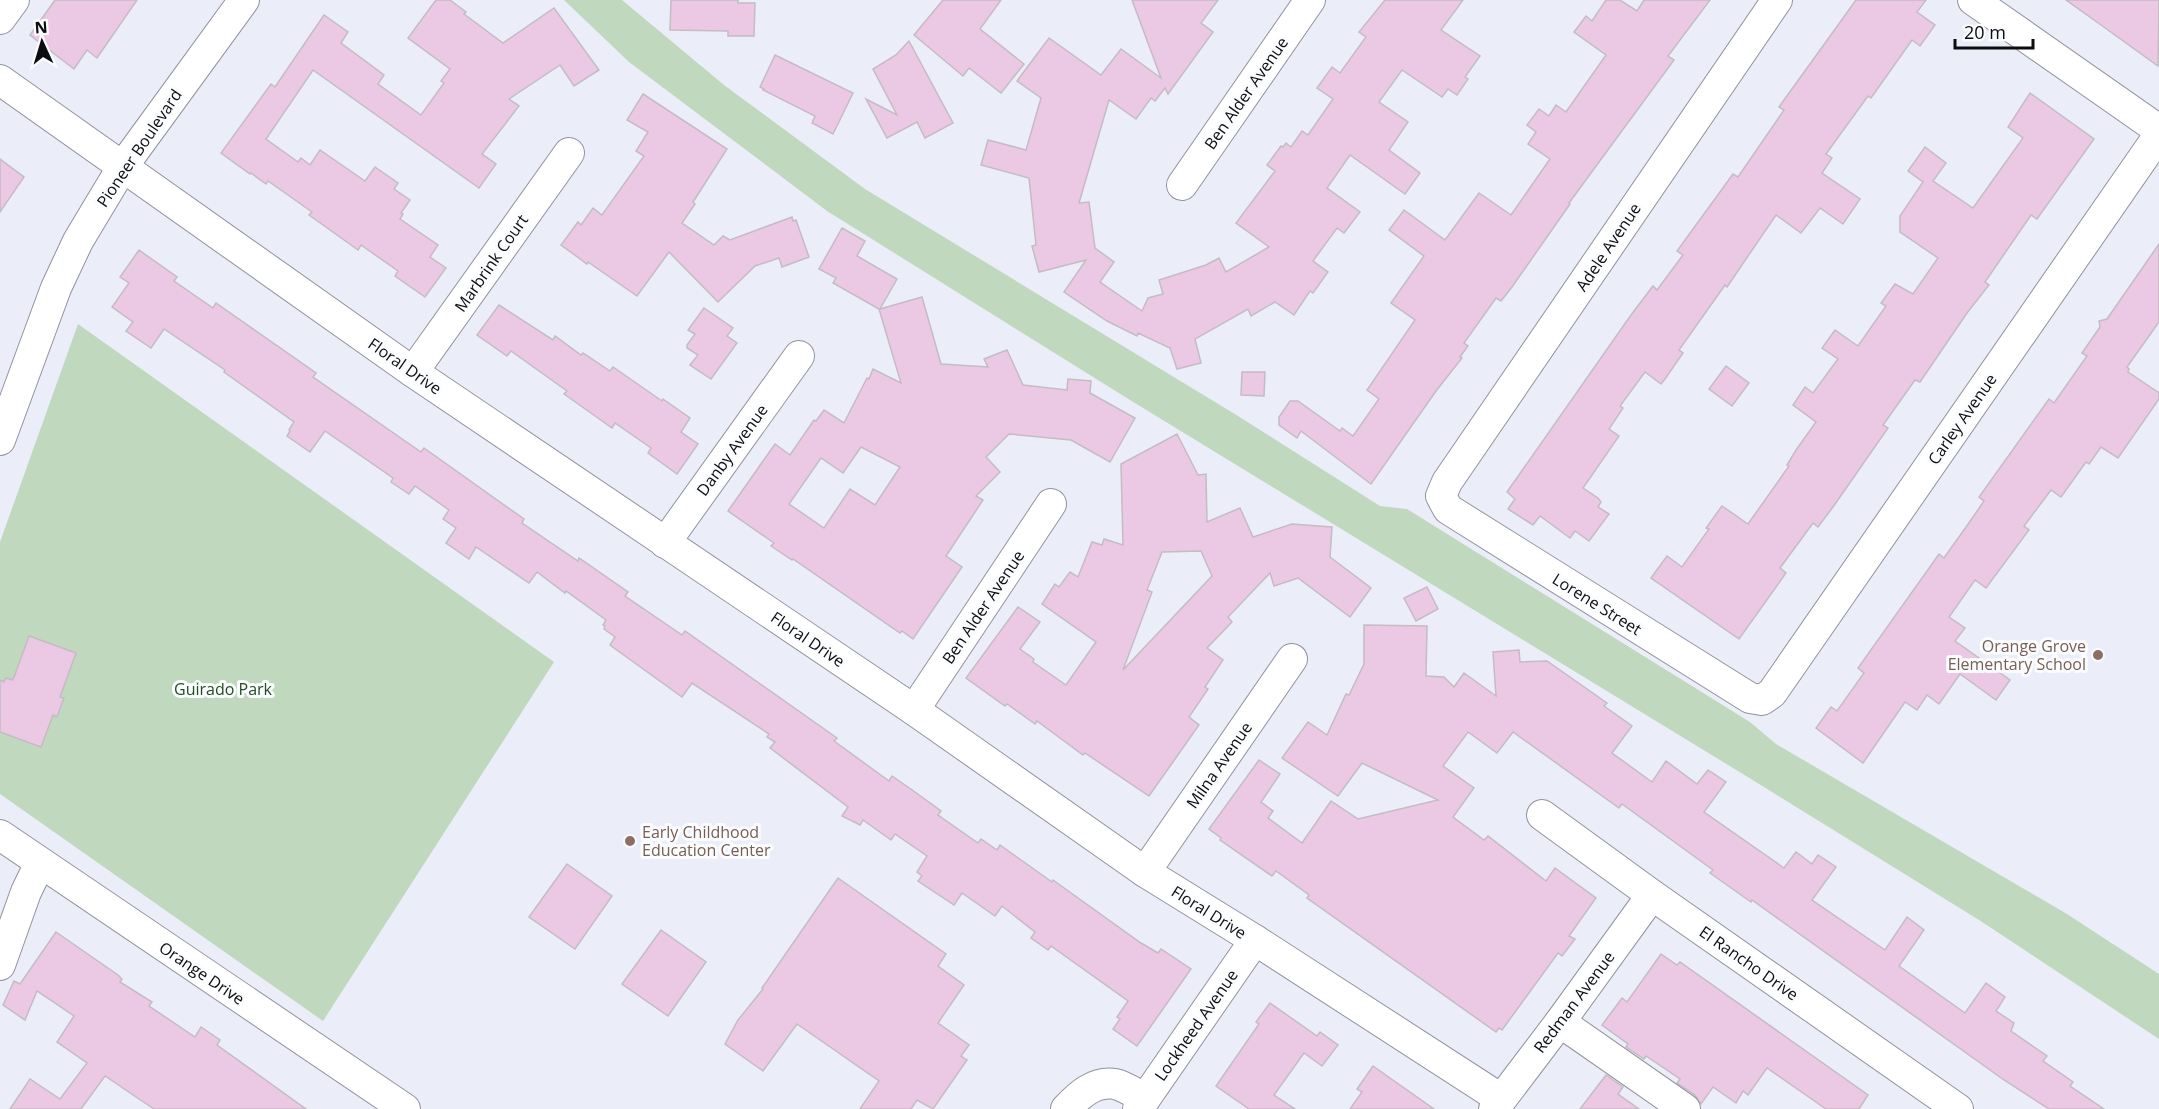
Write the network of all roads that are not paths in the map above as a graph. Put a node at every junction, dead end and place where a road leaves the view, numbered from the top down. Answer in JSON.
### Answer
{"nodes":[{"id":1,"x":14,"y":0,"type":"edge"},
{"id":2,"x":244,"y":0,"type":"edge"},
{"id":3,"x":1310,"y":0,"type":"edge"},
{"id":4,"x":1777,"y":0,"type":"edge"},
{"id":5,"x":1973,"y":0,"type":"edge"},
{"id":6,"x":0,"y":19,"type":"edge"},
{"id":7,"x":0,"y":80,"type":"edge"},
{"id":8,"x":2159,"y":130,"type":"edge"},
{"id":9,"x":2159,"y":135,"type":"edge"},
{"id":10,"x":569,"y":153,"type":"dead end"},
{"id":11,"x":123,"y":166,"type":"junction"},
{"id":12,"x":1182,"y":185,"type":"dead end"},
{"id":13,"x":799,"y":356,"type":"dead end"},
{"id":14,"x":413,"y":372,"type":"junction"},
{"id":15,"x":0,"y":440,"type":"edge"},
{"id":16,"x":1441,"y":496,"type":"joint"},
{"id":17,"x":1051,"y":504,"type":"dead end"},
{"id":18,"x":665,"y":543,"type":"junction"},
{"id":19,"x":1292,"y":659,"type":"dead end"},
{"id":20,"x":1762,"y":700,"type":"joint"},
{"id":21,"x":914,"y":710,"type":"junction"},
{"id":22,"x":1542,"y":815,"type":"dead end"},
{"id":23,"x":0,"y":835,"type":"edge"},
{"id":24,"x":40,"y":863,"type":"junction"},
{"id":25,"x":1145,"y":872,"type":"junction"},
{"id":26,"x":1652,"y":895,"type":"junction"},
{"id":27,"x":1255,"y":940,"type":"junction"},
{"id":28,"x":0,"y":965,"type":"edge"},
{"id":29,"x":1560,"y":1022,"type":"junction"},
{"id":30,"x":1141,"y":1104,"type":"edge"},
{"id":31,"x":1497,"y":1104,"type":"edge"},
{"id":32,"x":405,"y":1109,"type":"edge"},
{"id":33,"x":1066,"y":1109,"type":"edge"},
{"id":34,"x":1685,"y":1109,"type":"edge"},
{"id":35,"x":1958,"y":1109,"type":"edge"}],
"edges":[{"from":1,"to":6,"type":"street"},
{"from":2,"to":11,"type":"street","name":"Pioneer Boulevard"},
{"from":3,"to":12,"type":"street","name":"Ben Alder Avenue"},
{"from":4,"to":16,"type":"street","name":"Adele Avenue"},
{"from":5,"to":8,"type":"street"},
{"from":7,"to":11,"type":"street","name":"Floral Drive"},
{"from":9,"to":20,"type":"street","name":"Carley Avenue"},
{"from":10,"to":14,"type":"street","name":"Marbrink Court"},
{"from":11,"to":14,"type":"street","name":"Floral Drive"},
{"from":11,"to":15,"type":"street","name":"Pioneer Boulevard"},
{"from":13,"to":18,"type":"street","name":"Danby Avenue"},
{"from":14,"to":18,"type":"street","name":"Floral Drive"},
{"from":16,"to":20,"type":"street","name":"Lorene Street"},
{"from":17,"to":21,"type":"street","name":"Ben Alder Avenue"},
{"from":18,"to":21,"type":"street","name":"Floral Drive"},
{"from":19,"to":25,"type":"street","name":"Milna Avenue"},
{"from":21,"to":25,"type":"street","name":"Floral Drive"},
{"from":22,"to":26,"type":"street","name":"El Rancho Drive"},
{"from":23,"to":24,"type":"street","name":"Orange Drive"},
{"from":24,"to":28,"type":"street"},
{"from":24,"to":32,"type":"street","name":"Orange Drive"},
{"from":25,"to":27,"type":"street","name":"Floral Drive"},
{"from":26,"to":29,"type":"street","name":"Redman Avenue"},
{"from":26,"to":35,"type":"street","name":"El Rancho Drive"},
{"from":27,"to":30,"type":"street","name":"Lockheed Avenue"},
{"from":27,"to":31,"type":"street","name":"Floral Drive"},
{"from":29,"to":31,"type":"street","name":"Redman Avenue"},
{"from":29,"to":34,"type":"street"},
{"from":30,"to":33,"type":"street"}]}
